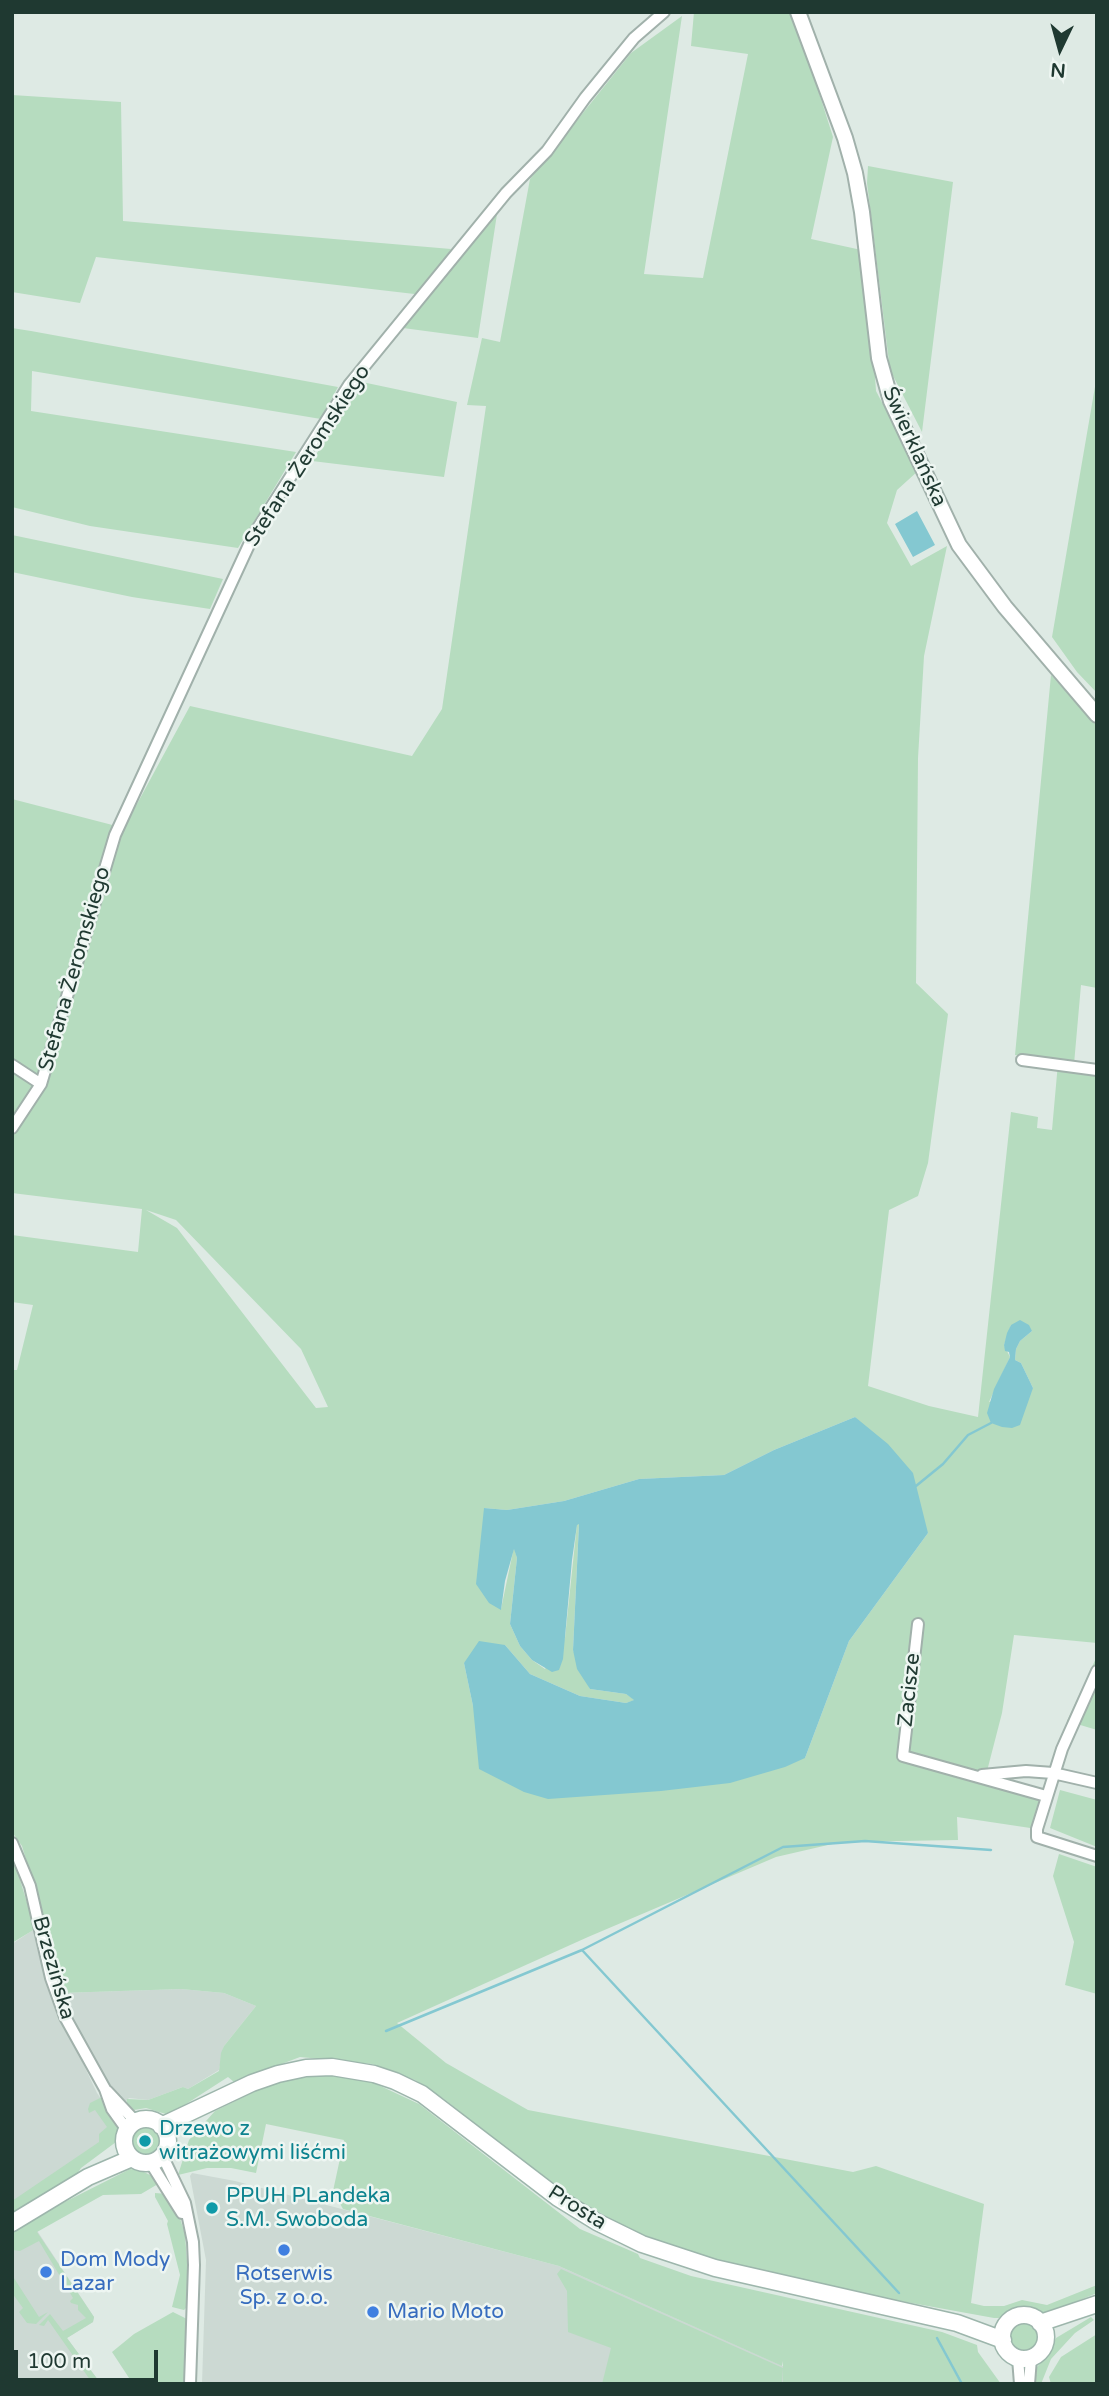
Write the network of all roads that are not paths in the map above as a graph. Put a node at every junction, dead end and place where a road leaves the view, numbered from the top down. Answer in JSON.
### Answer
{"nodes":[{"id":1,"x":664,"y":12,"type":"edge"},
{"id":2,"x":798,"y":12,"type":"edge"},
{"id":3,"x":1097,"y":715,"type":"edge"},
{"id":4,"x":1022,"y":1060,"type":"dead end"},
{"id":5,"x":12,"y":1065,"type":"edge"},
{"id":6,"x":1097,"y":1070,"type":"edge"},
{"id":7,"x":41,"y":1084,"type":"junction"},
{"id":8,"x":12,"y":1128,"type":"edge"},
{"id":9,"x":918,"y":1624,"type":"dead end"},
{"id":10,"x":1097,"y":1671,"type":"edge"},
{"id":11,"x":1053,"y":1773,"type":"junction"},
{"id":12,"x":978,"y":1776,"type":"junction"},
{"id":13,"x":1097,"y":1783,"type":"edge"},
{"id":14,"x":1046,"y":1796,"type":"junction"},
{"id":15,"x":12,"y":1843,"type":"edge"},
{"id":16,"x":1097,"y":1856,"type":"edge"},
{"id":17,"x":164,"y":2132,"type":"junction"},
{"id":18,"x":130,"y":2139,"type":"junction"},
{"id":19,"x":156,"y":2159,"type":"junction"},
{"id":20,"x":12,"y":2223,"type":"edge"},
{"id":21,"x":1092,"y":2307,"type":"edge"},
{"id":22,"x":1043,"y":2329,"type":"junction"},
{"id":23,"x":1004,"y":2333,"type":"junction"},
{"id":24,"x":1025,"y":2358,"type":"junction"},
{"id":25,"x":190,"y":2384,"type":"edge"},
{"id":26,"x":1020,"y":2384,"type":"edge"},
{"id":27,"x":1029,"y":2384,"type":"edge"}],
"edges":[{"from":1,"to":7,"type":"street","name":"Stefana Żeromskiego"},
{"from":2,"to":3,"type":"street","name":"Świerklańska"},
{"from":4,"to":6,"type":"street"},
{"from":5,"to":7,"type":"street"},
{"from":7,"to":8,"type":"street","name":"Stefana Żeromskiego"},
{"from":9,"to":12,"type":"street","name":"Zacisze"},
{"from":10,"to":11,"type":"street"},
{"from":11,"to":12,"type":"street"},
{"from":11,"to":13,"type":"street"},
{"from":11,"to":14,"type":"street"},
{"from":12,"to":14,"type":"street"},
{"from":14,"to":16,"type":"street"},
{"from":15,"to":18,"type":"street","name":"Brzezińska"},
{"from":17,"to":18,"type":"main road"},
{"from":17,"to":19,"type":"main road"},
{"from":17,"to":23,"type":"main road","name":"Prosta"},
{"from":18,"to":19,"type":"main road"},
{"from":18,"to":20,"type":"main road"},
{"from":19,"to":25,"type":"street"},
{"from":21,"to":22,"type":"main road"},
{"from":22,"to":23,"type":"main road"},
{"from":22,"to":24,"type":"main road"},
{"from":23,"to":24,"type":"main road"},
{"from":24,"to":26,"type":"street"},
{"from":24,"to":27,"type":"street"}]}
